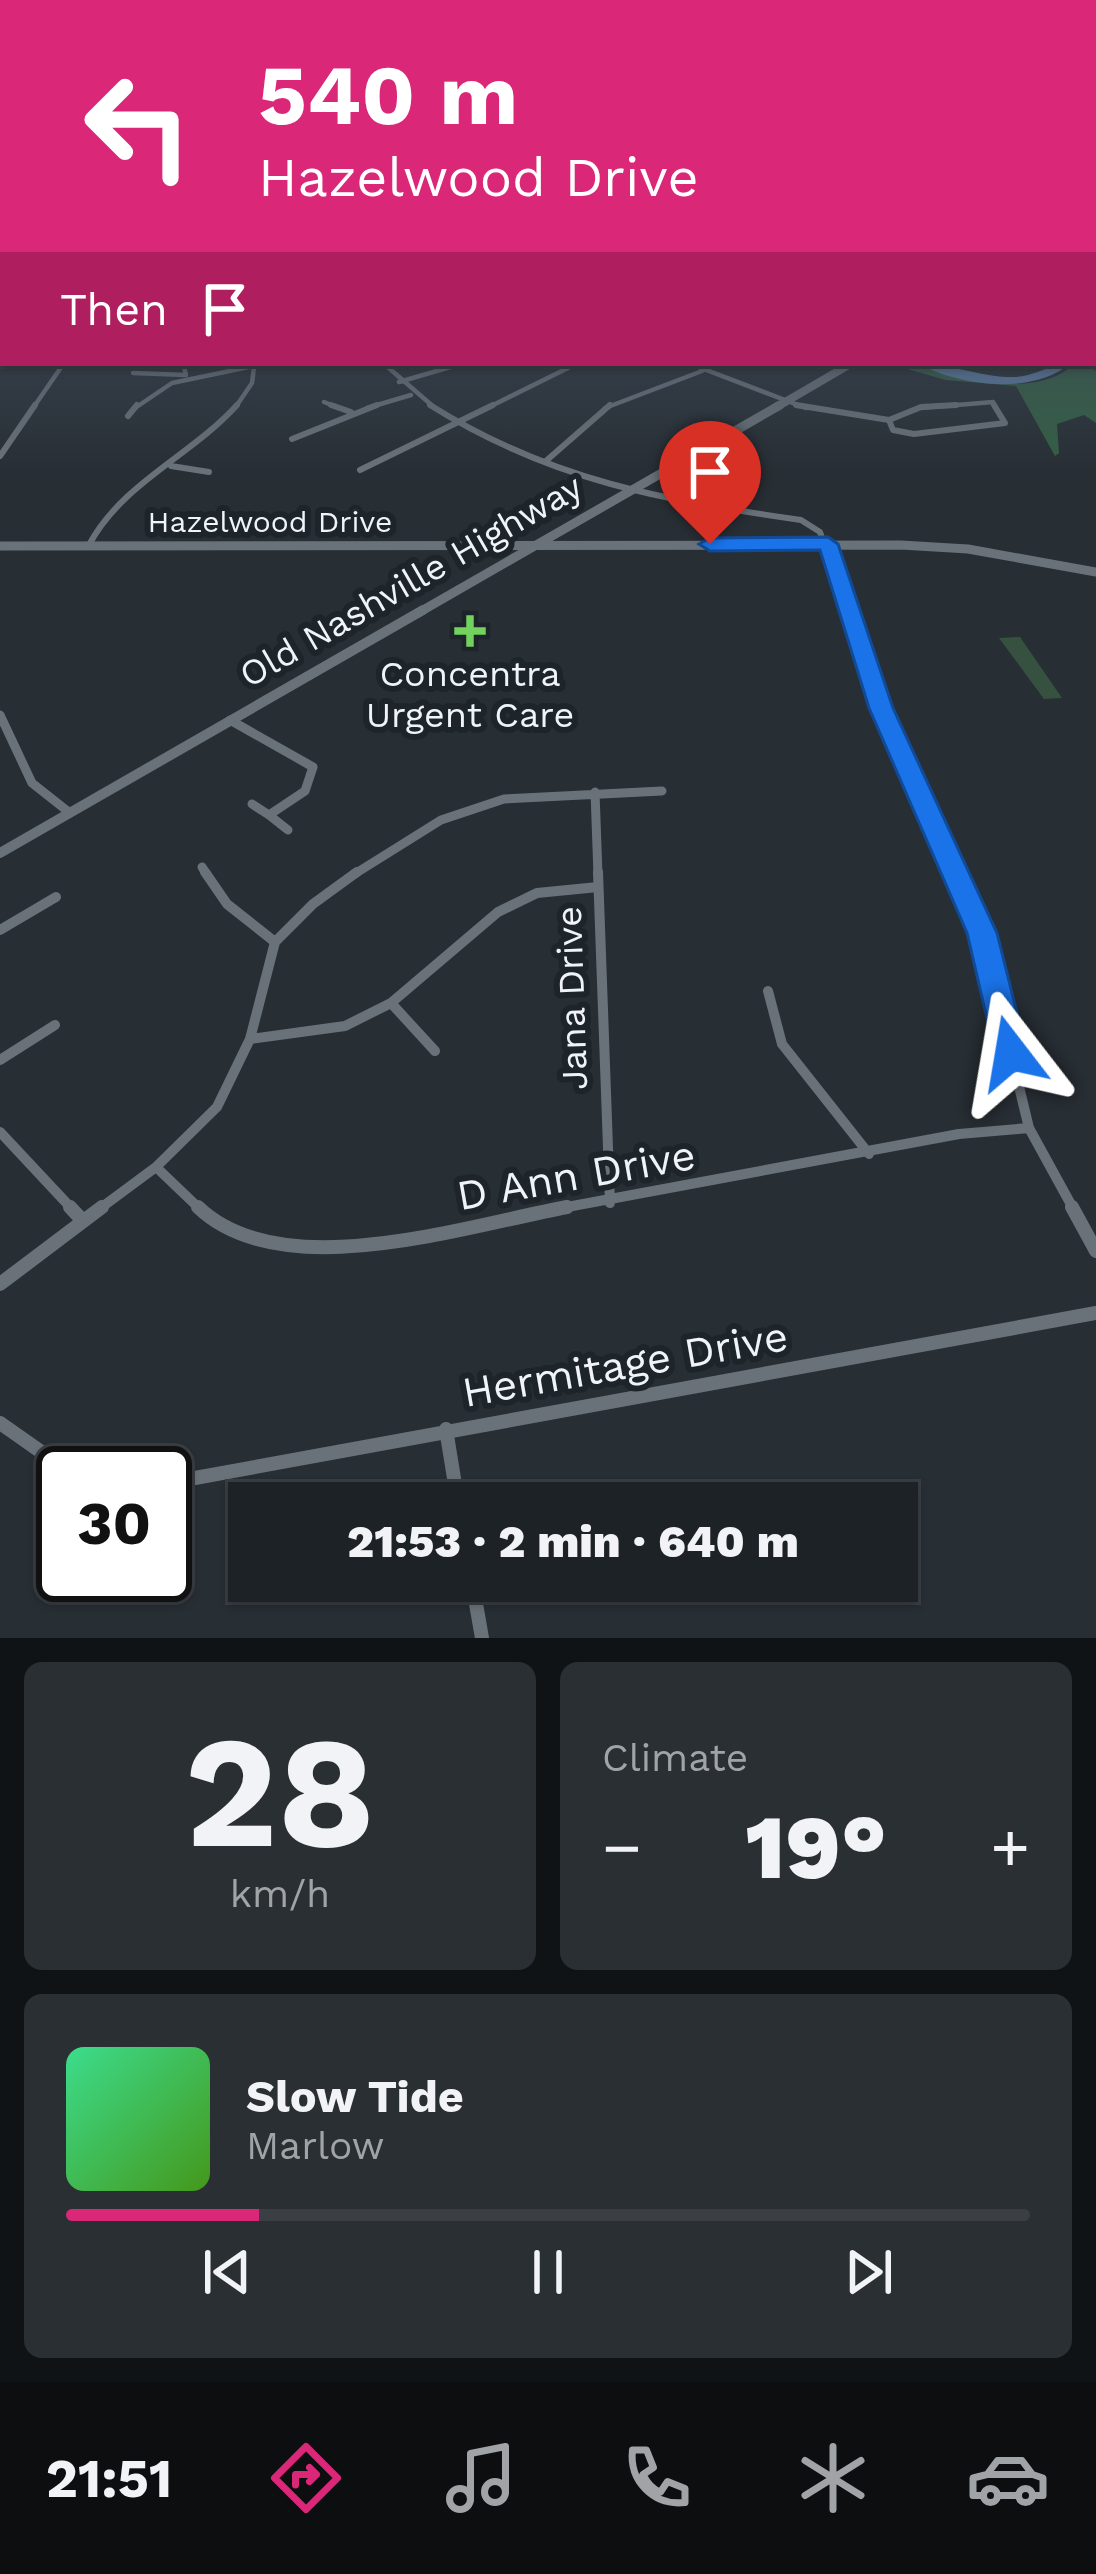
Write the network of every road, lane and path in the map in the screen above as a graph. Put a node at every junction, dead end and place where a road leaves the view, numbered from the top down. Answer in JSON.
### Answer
{"nodes":[{"id":1,"x":62,"y":366,"type":"edge"},
{"id":2,"x":184,"y":366,"type":"edge"},
{"id":3,"x":258,"y":366,"type":"edge"},
{"id":4,"x":386,"y":366,"type":"edge"},
{"id":5,"x":454,"y":366,"type":"edge"},
{"id":6,"x":572,"y":366,"type":"edge"},
{"id":7,"x":693,"y":366,"type":"edge"},
{"id":8,"x":847,"y":366,"type":"edge"},
{"id":9,"x":254,"y":367,"type":"junction"},
{"id":10,"x":702,"y":371,"type":"junction"},
{"id":11,"x":133,"y":373,"type":"dead end"},
{"id":12,"x":186,"y":375,"type":"junction"},
{"id":13,"x":399,"y":382,"type":"junction"},
{"id":14,"x":411,"y":395,"type":"junction"},
{"id":15,"x":324,"y":401,"type":"dead end"},
{"id":16,"x":787,"y":401,"type":"junction"},
{"id":17,"x":351,"y":412,"type":"junction"},
{"id":18,"x":128,"y":416,"type":"dead end"},
{"id":19,"x":889,"y":420,"type":"junction"},
{"id":20,"x":458,"y":423,"type":"junction"},
{"id":21,"x":292,"y":440,"type":"dead end"},
{"id":22,"x":0,"y":456,"type":"edge"},
{"id":23,"x":547,"y":460,"type":"junction"},
{"id":24,"x":172,"y":466,"type":"junction"},
{"id":25,"x":360,"y":470,"type":"dead end"},
{"id":26,"x":209,"y":472,"type":"dead end"},
{"id":27,"x":628,"y":491,"type":"junction"},
{"id":28,"x":828,"y":544,"type":"junction"},
{"id":29,"x":88,"y":545,"type":"junction"},
{"id":30,"x":0,"y":546,"type":"edge"},
{"id":31,"x":531,"y":546,"type":"junction"},
{"id":32,"x":1096,"y":572,"type":"edge"},
{"id":33,"x":0,"y":715,"type":"edge"},
{"id":34,"x":230,"y":720,"type":"junction"},
{"id":35,"x":662,"y":791,"type":"dead end"},
{"id":36,"x":596,"y":792,"type":"junction"},
{"id":37,"x":251,"y":804,"type":"dead end"},
{"id":38,"x":70,"y":813,"type":"junction"},
{"id":39,"x":269,"y":815,"type":"junction"},
{"id":40,"x":288,"y":830,"type":"dead end"},
{"id":41,"x":0,"y":853,"type":"edge"},
{"id":42,"x":202,"y":867,"type":"dead end"},
{"id":43,"x":598,"y":887,"type":"junction"},
{"id":44,"x":56,"y":897,"type":"dead end"},
{"id":45,"x":0,"y":930,"type":"edge"},
{"id":46,"x":275,"y":942,"type":"junction"},
{"id":47,"x":768,"y":991,"type":"dead end"},
{"id":48,"x":391,"y":1003,"type":"junction"},
{"id":49,"x":55,"y":1025,"type":"dead end"},
{"id":50,"x":250,"y":1039,"type":"junction"},
{"id":51,"x":435,"y":1052,"type":"dead end"},
{"id":52,"x":0,"y":1060,"type":"edge"},
{"id":53,"x":1029,"y":1128,"type":"junction"},
{"id":54,"x":0,"y":1132,"type":"edge"},
{"id":55,"x":869,"y":1154,"type":"junction"},
{"id":56,"x":156,"y":1167,"type":"junction"},
{"id":57,"x":610,"y":1203,"type":"junction"},
{"id":58,"x":83,"y":1221,"type":"junction"},
{"id":59,"x":1096,"y":1251,"type":"edge"},
{"id":60,"x":0,"y":1284,"type":"edge"},
{"id":61,"x":1096,"y":1312,"type":"edge"},
{"id":62,"x":0,"y":1423,"type":"edge"},
{"id":63,"x":446,"y":1429,"type":"junction"},
{"id":64,"x":36,"y":1448,"type":"edge"},
{"id":65,"x":192,"y":1478,"type":"edge"},
{"id":66,"x":455,"y":1482,"type":"edge"},
{"id":67,"x":476,"y":1602,"type":"edge"},
{"id":68,"x":482,"y":1638,"type":"edge"}],
"edges":[{"from":1,"to":22,"type":"street"},
{"from":2,"to":12,"type":"street"},
{"from":3,"to":9,"type":"street"},
{"from":4,"to":13,"type":"street"},
{"from":5,"to":13,"type":"street"},
{"from":6,"to":20,"type":"street"},
{"from":7,"to":10,"type":"street"},
{"from":8,"to":16,"type":"main road","name":"Old Nashville Highway"},
{"from":9,"to":12,"type":"street"},
{"from":9,"to":24,"type":"street"},
{"from":10,"to":16,"type":"street"},
{"from":10,"to":23,"type":"street"},
{"from":11,"to":12,"type":"street"},
{"from":12,"to":18,"type":"street"},
{"from":13,"to":14,"type":"street"},
{"from":14,"to":17,"type":"street"},
{"from":14,"to":20,"type":"street"},
{"from":15,"to":17,"type":"street"},
{"from":16,"to":19,"type":"street"},
{"from":16,"to":27,"type":"main road","name":"Old Nashville Highway"},
{"from":17,"to":21,"type":"street"},
{"from":19,"to":19,"type":"street"},
{"from":20,"to":23,"type":"street"},
{"from":20,"to":25,"type":"street"},
{"from":23,"to":27,"type":"street"},
{"from":24,"to":26,"type":"street"},
{"from":24,"to":29,"type":"street"},
{"from":27,"to":28,"type":"street"},
{"from":27,"to":31,"type":"main road","name":"Old Nashville Highway"},
{"from":28,"to":31,"type":"main road","name":"Hazelwood Drive"},
{"from":28,"to":32,"type":"main road","name":"Hazelwood Drive"},
{"from":28,"to":53,"type":"street"},
{"from":29,"to":30,"type":"main road","name":"Hazelwood Drive"},
{"from":29,"to":31,"type":"main road","name":"Hazelwood Drive"},
{"from":31,"to":34,"type":"main road","name":"Old Nashville Highway"},
{"from":33,"to":38,"type":"street"},
{"from":34,"to":38,"type":"main road","name":"Old Nashville Highway"},
{"from":34,"to":39,"type":"street"},
{"from":35,"to":36,"type":"street"},
{"from":36,"to":43,"type":"street","name":"Jana Drive"},
{"from":36,"to":46,"type":"street"},
{"from":37,"to":39,"type":"street"},
{"from":38,"to":41,"type":"main road","name":"Old Nashville Highway"},
{"from":39,"to":40,"type":"street"},
{"from":42,"to":46,"type":"street"},
{"from":43,"to":48,"type":"street"},
{"from":43,"to":57,"type":"street","name":"Jana Drive"},
{"from":44,"to":45,"type":"street"},
{"from":46,"to":50,"type":"street"},
{"from":47,"to":55,"type":"street"},
{"from":48,"to":50,"type":"street"},
{"from":48,"to":51,"type":"street"},
{"from":49,"to":52,"type":"street"},
{"from":50,"to":56,"type":"street"},
{"from":53,"to":55,"type":"street","name":"D Ann Drive"},
{"from":53,"to":59,"type":"street"},
{"from":54,"to":58,"type":"street"},
{"from":55,"to":57,"type":"street","name":"D Ann Drive"},
{"from":56,"to":57,"type":"street","name":"D Ann Drive"},
{"from":56,"to":58,"type":"street"},
{"from":58,"to":60,"type":"street"},
{"from":61,"to":63,"type":"street","name":"Hermitage Drive"},
{"from":62,"to":64,"type":"street"},
{"from":63,"to":65,"type":"street","name":"Hermitage Drive"},
{"from":63,"to":66,"type":"street"},
{"from":67,"to":68,"type":"street"}]}
